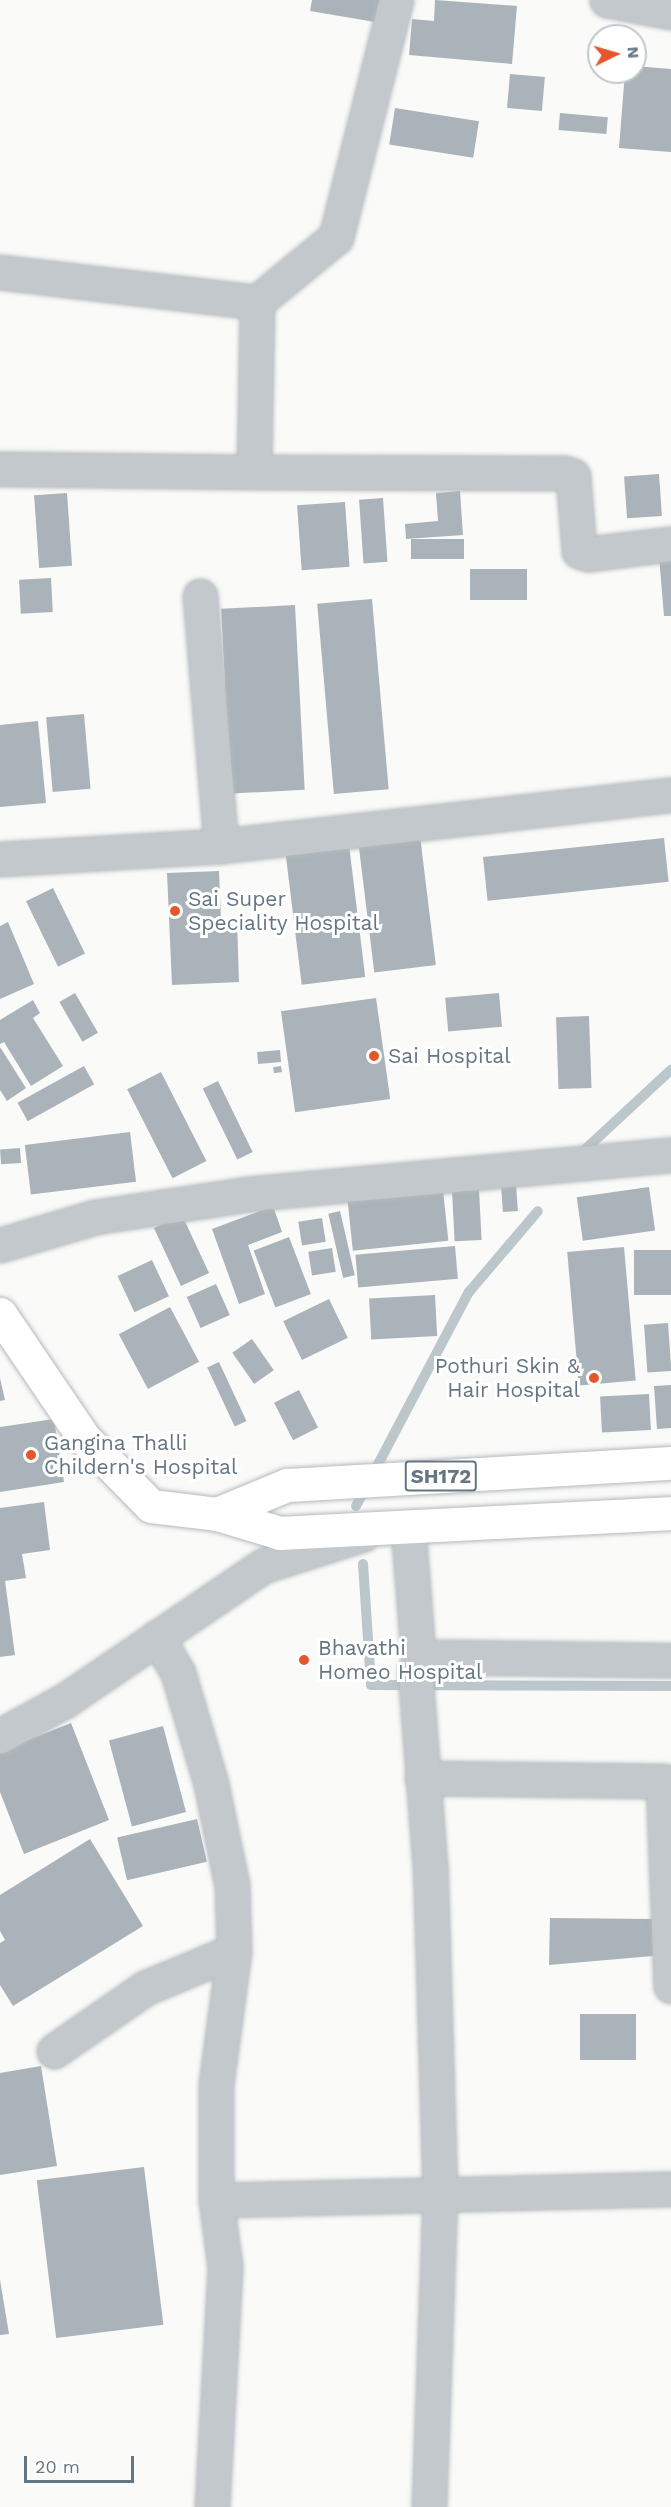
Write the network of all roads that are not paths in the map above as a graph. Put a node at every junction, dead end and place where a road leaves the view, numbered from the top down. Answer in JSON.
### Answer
{"nodes":[{"id":1,"x":396,"y":0,"type":"edge"},
{"id":2,"x":607,"y":0,"type":"edge"},
{"id":3,"x":671,"y":12,"type":"edge"},
{"id":4,"x":0,"y":272,"type":"edge"},
{"id":5,"x":257,"y":302,"type":"junction"},
{"id":6,"x":0,"y":470,"type":"edge"},
{"id":7,"x":254,"y":471,"type":"junction"},
{"id":8,"x":671,"y":544,"type":"edge"},
{"id":9,"x":200,"y":596,"type":"dead end"},
{"id":10,"x":671,"y":795,"type":"edge"},
{"id":11,"x":221,"y":846,"type":"junction"},
{"id":12,"x":0,"y":859,"type":"edge"},
{"id":13,"x":671,"y":1155,"type":"edge"},
{"id":14,"x":0,"y":1245,"type":"edge"},
{"id":15,"x":0,"y":1314,"type":"edge"},
{"id":16,"x":671,"y":1463,"type":"edge"},
{"id":17,"x":671,"y":1513,"type":"edge"},
{"id":18,"x":217,"y":1514,"type":"junction"},
{"id":19,"x":408,"y":1528,"type":"junction"},
{"id":20,"x":375,"y":1530,"type":"junction"},
{"id":21,"x":157,"y":1636,"type":"junction"},
{"id":22,"x":671,"y":1660,"type":"edge"},
{"id":23,"x":419,"y":1665,"type":"junction"},
{"id":24,"x":0,"y":1736,"type":"edge"},
{"id":25,"x":422,"y":1778,"type":"junction"},
{"id":26,"x":667,"y":1781,"type":"edge"},
{"id":27,"x":234,"y":1951,"type":"junction"},
{"id":28,"x":671,"y":1970,"type":"edge"},
{"id":29,"x":54,"y":2051,"type":"dead end"},
{"id":30,"x":671,"y":2189,"type":"edge"},
{"id":31,"x":440,"y":2195,"type":"junction"},
{"id":32,"x":216,"y":2200,"type":"junction"},
{"id":33,"x":212,"y":2507,"type":"edge"},
{"id":34,"x":429,"y":2507,"type":"edge"}],
"edges":[{"from":1,"to":5,"type":"street"},
{"from":2,"to":3,"type":"street"},
{"from":4,"to":5,"type":"street"},
{"from":5,"to":7,"type":"street"},
{"from":6,"to":7,"type":"street"},
{"from":7,"to":8,"type":"street"},
{"from":9,"to":11,"type":"street"},
{"from":10,"to":11,"type":"street"},
{"from":11,"to":12,"type":"street"},
{"from":13,"to":14,"type":"street"},
{"from":15,"to":18,"type":"main road","number":"SH172"},
{"from":16,"to":18,"type":"main road","number":"SH172"},
{"from":17,"to":19,"type":"main road","number":"SH172"},
{"from":18,"to":20,"type":"main road","number":"SH172"},
{"from":19,"to":20,"type":"main road","number":"SH172"},
{"from":19,"to":23,"type":"street"},
{"from":20,"to":21,"type":"street"},
{"from":21,"to":24,"type":"street"},
{"from":21,"to":27,"type":"street"},
{"from":22,"to":23,"type":"street"},
{"from":23,"to":25,"type":"street"},
{"from":25,"to":26,"type":"street"},
{"from":25,"to":31,"type":"street"},
{"from":26,"to":28,"type":"street"},
{"from":27,"to":29,"type":"street"},
{"from":27,"to":32,"type":"street"},
{"from":30,"to":31,"type":"street"},
{"from":31,"to":32,"type":"street"},
{"from":31,"to":34,"type":"street"},
{"from":32,"to":33,"type":"street"}]}
